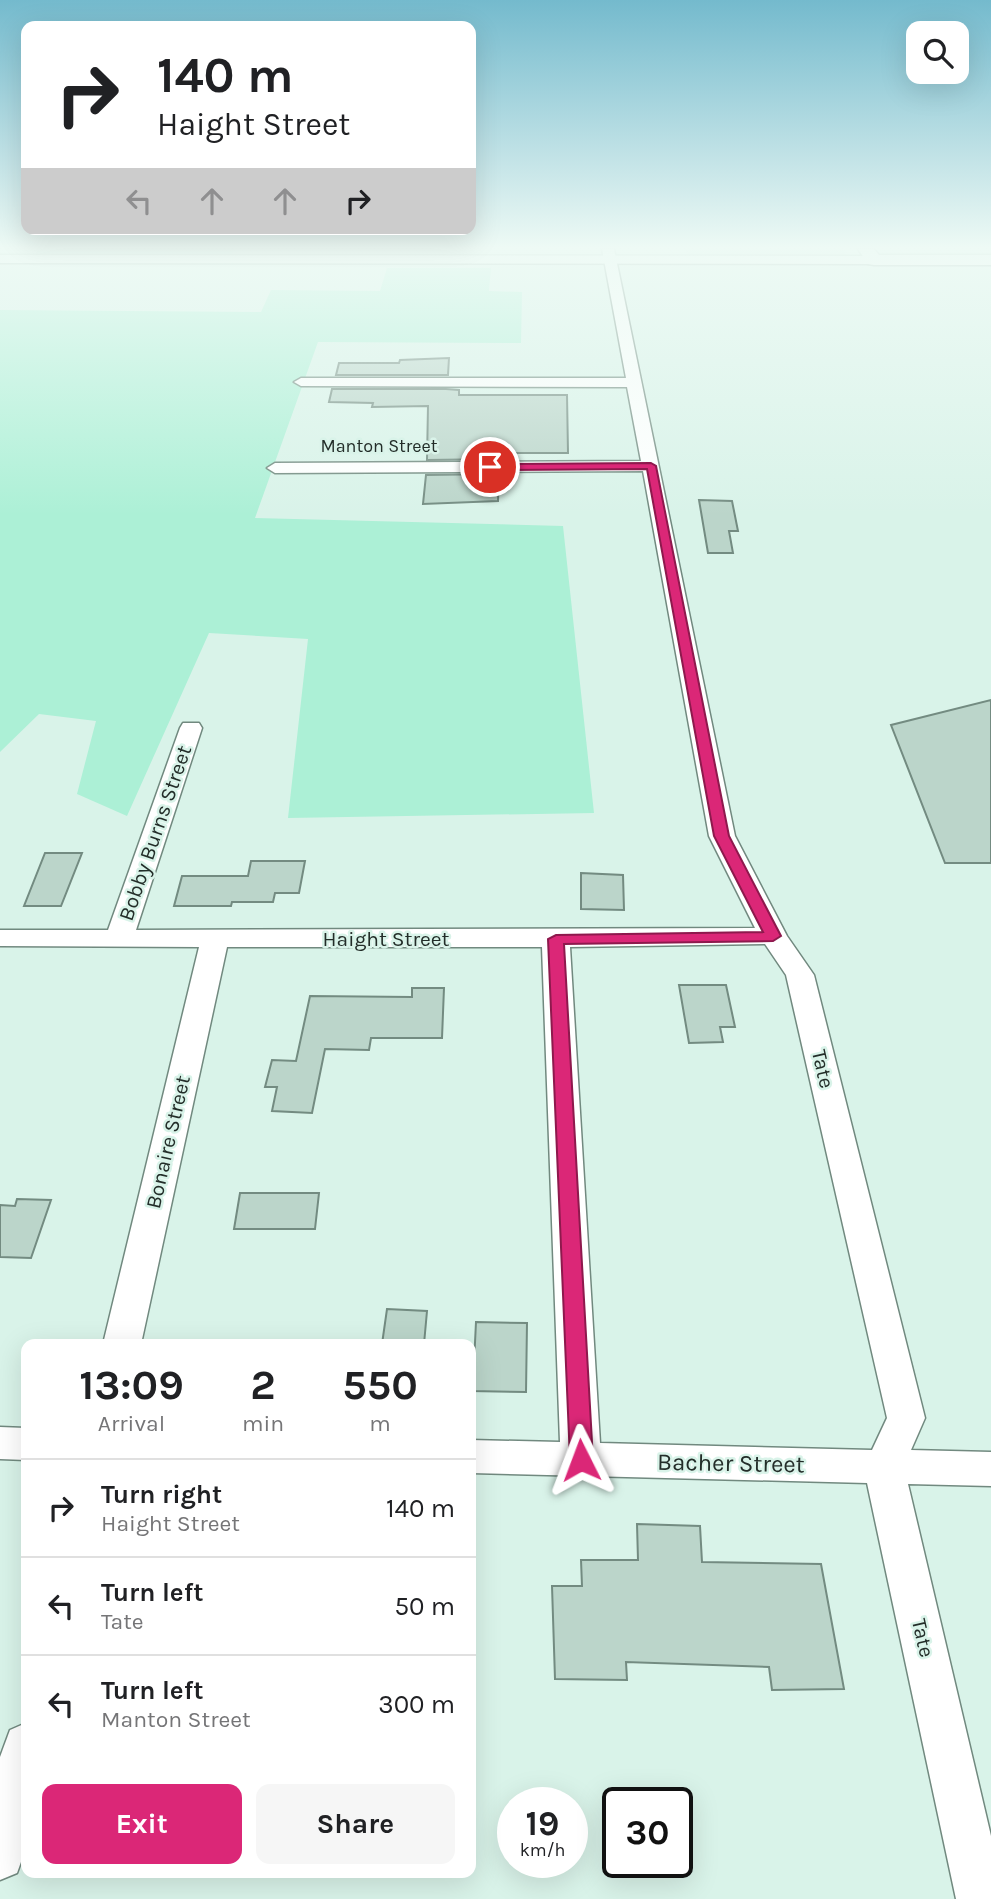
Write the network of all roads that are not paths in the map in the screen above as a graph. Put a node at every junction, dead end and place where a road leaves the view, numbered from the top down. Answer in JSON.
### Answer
{"nodes":[{"id":1,"x":625,"y":338,"type":"edge"},
{"id":2,"x":301,"y":382,"type":"dead end"},
{"id":3,"x":633,"y":383,"type":"junction"},
{"id":4,"x":651,"y":466,"type":"junction"},
{"id":5,"x":275,"y":468,"type":"dead end"},
{"id":6,"x":191,"y":728,"type":"dead end"},
{"id":7,"x":773,"y":936,"type":"junction"},
{"id":8,"x":0,"y":938,"type":"edge"},
{"id":9,"x":119,"y":938,"type":"junction"},
{"id":10,"x":215,"y":939,"type":"junction"},
{"id":11,"x":556,"y":939,"type":"junction"},
{"id":12,"x":122,"y":1339,"type":"edge"},
{"id":13,"x":0,"y":1443,"type":"edge"},
{"id":14,"x":21,"y":1444,"type":"edge"},
{"id":15,"x":476,"y":1457,"type":"edge"},
{"id":16,"x":581,"y":1460,"type":"junction"},
{"id":17,"x":884,"y":1467,"type":"junction"},
{"id":18,"x":991,"y":1469,"type":"edge"},
{"id":19,"x":21,"y":1767,"type":"edge"},
{"id":20,"x":0,"y":1856,"type":"edge"},
{"id":21,"x":981,"y":1899,"type":"edge"}],
"edges":[{"from":1,"to":3,"type":"street","name":"Tate"},
{"from":2,"to":3,"type":"street"},
{"from":3,"to":4,"type":"street","name":"Tate"},
{"from":4,"to":5,"type":"street","name":"Manton Street"},
{"from":4,"to":7,"type":"street","name":"Tate"},
{"from":6,"to":9,"type":"street","name":"Bobby Burns Street"},
{"from":7,"to":11,"type":"street","name":"Haight Street"},
{"from":7,"to":17,"type":"street","name":"Tate"},
{"from":8,"to":9,"type":"street","name":"Haight Street"},
{"from":9,"to":10,"type":"street","name":"Haight Street"},
{"from":10,"to":11,"type":"street","name":"Haight Street"},
{"from":10,"to":12,"type":"street","name":"Bonaire Street"},
{"from":11,"to":16,"type":"street"},
{"from":13,"to":14,"type":"street"},
{"from":15,"to":16,"type":"street","name":"Bacher Street"},
{"from":16,"to":17,"type":"street","name":"Bacher Street"},
{"from":17,"to":18,"type":"street","name":"Bacher Street"},
{"from":17,"to":21,"type":"street","name":"Tate"},
{"from":19,"to":20,"type":"street"}]}
